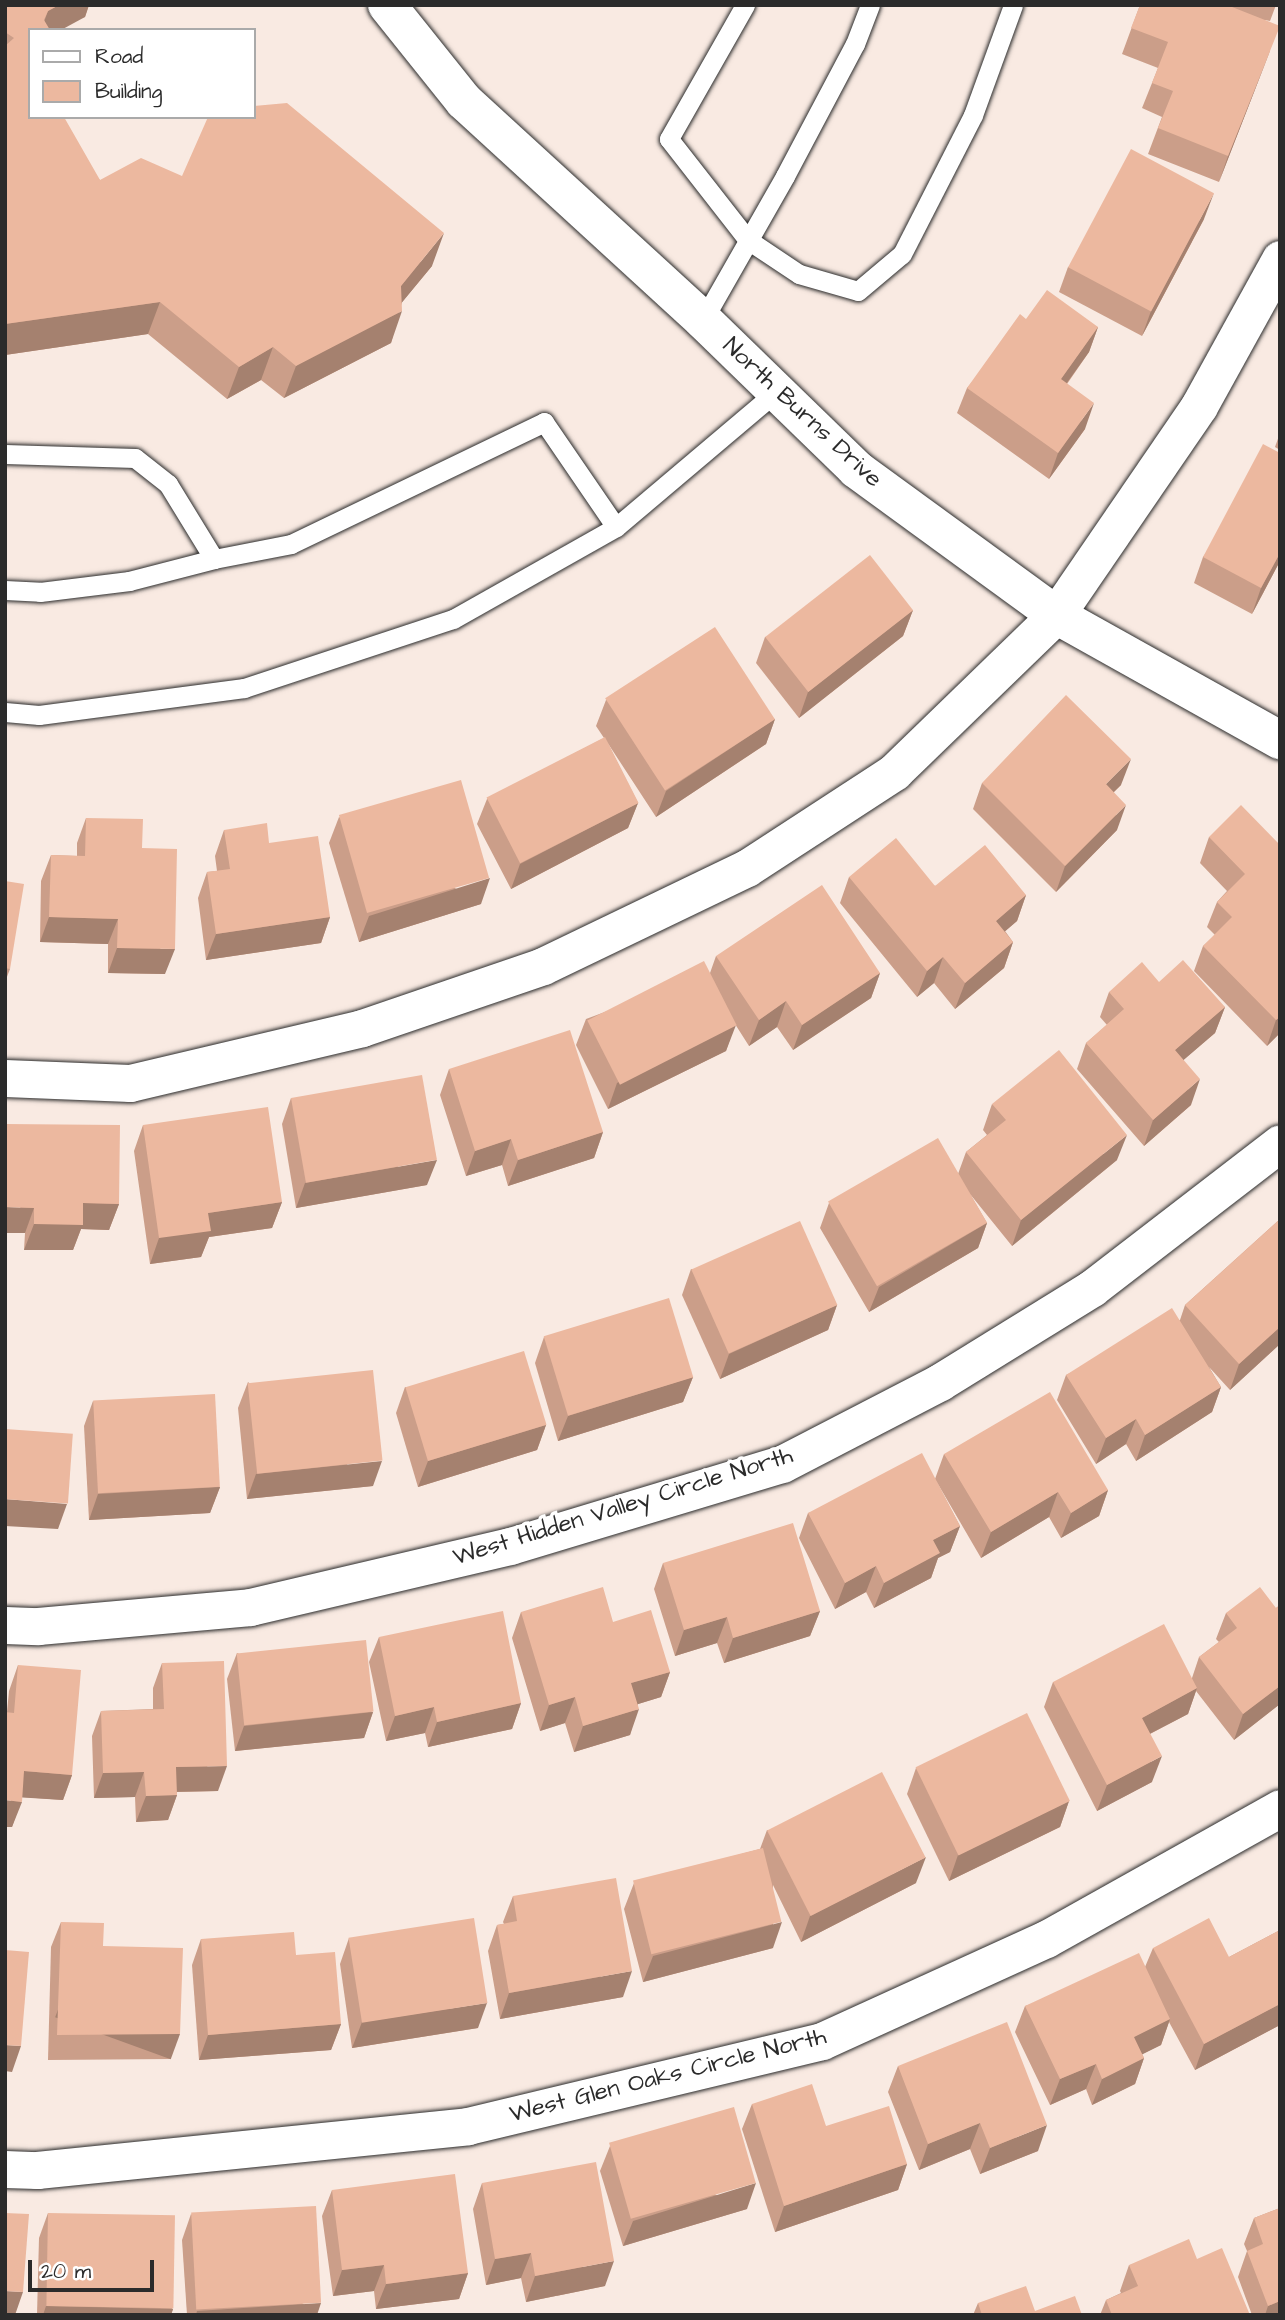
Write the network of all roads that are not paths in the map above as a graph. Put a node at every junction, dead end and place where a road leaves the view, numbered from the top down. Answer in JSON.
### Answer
{"nodes":[{"id":1,"x":387,"y":5,"type":"edge"},
{"id":2,"x":746,"y":5,"type":"edge"},
{"id":3,"x":870,"y":5,"type":"edge"},
{"id":4,"x":1013,"y":5,"type":"edge"},
{"id":5,"x":748,"y":240,"type":"junction"},
{"id":6,"x":1280,"y":259,"type":"edge"},
{"id":7,"x":703,"y":320,"type":"junction"},
{"id":8,"x":776,"y":392,"type":"junction"},
{"id":9,"x":5,"y":454,"type":"edge"},
{"id":10,"x":615,"y":527,"type":"junction"},
{"id":11,"x":214,"y":559,"type":"junction"},
{"id":12,"x":5,"y":590,"type":"edge"},
{"id":13,"x":1056,"y":615,"type":"junction"},
{"id":14,"x":5,"y":712,"type":"edge"},
{"id":15,"x":1280,"y":740,"type":"edge"},
{"id":16,"x":5,"y":1078,"type":"edge"},
{"id":17,"x":1280,"y":1143,"type":"edge"},
{"id":18,"x":5,"y":1625,"type":"edge"},
{"id":19,"x":1280,"y":1808,"type":"edge"},
{"id":20,"x":5,"y":2169,"type":"edge"}],
"edges":[{"from":1,"to":7,"type":"street","name":"North Burns Drive"},
{"from":2,"to":5,"type":"lane"},
{"from":3,"to":5,"type":"lane"},
{"from":4,"to":5,"type":"lane"},
{"from":5,"to":7,"type":"lane"},
{"from":6,"to":13,"type":"street"},
{"from":7,"to":8,"type":"street","name":"North Burns Drive"},
{"from":8,"to":10,"type":"lane"},
{"from":8,"to":13,"type":"street","name":"North Burns Drive"},
{"from":9,"to":11,"type":"lane"},
{"from":10,"to":11,"type":"lane"},
{"from":10,"to":14,"type":"lane"},
{"from":11,"to":12,"type":"lane"},
{"from":13,"to":15,"type":"street","name":"North Burns Drive"},
{"from":13,"to":16,"type":"street"},
{"from":17,"to":18,"type":"street","name":"West Hidden Valley Circle North"},
{"from":19,"to":20,"type":"street","name":"West Glen Oaks Circle North"}]}
